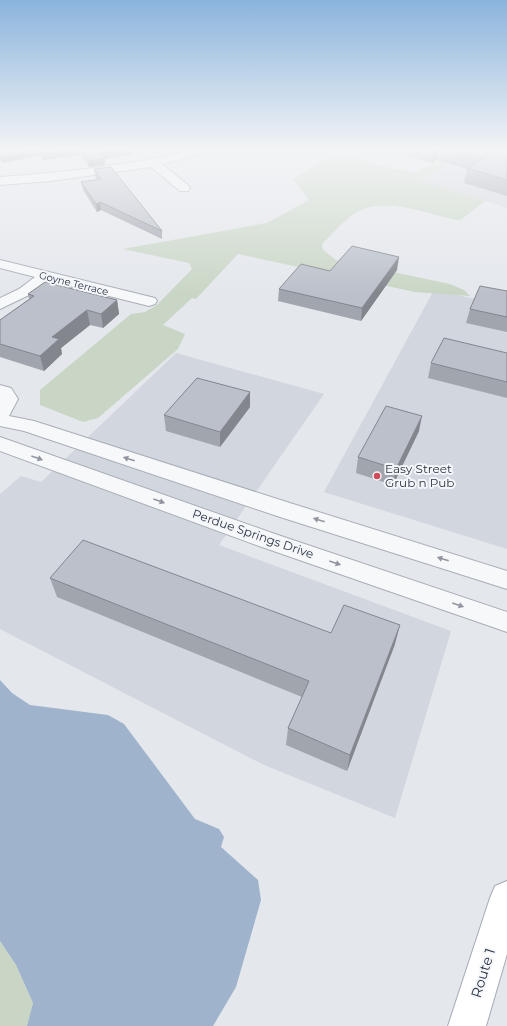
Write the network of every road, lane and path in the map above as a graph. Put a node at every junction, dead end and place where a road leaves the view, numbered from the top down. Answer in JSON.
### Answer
{"nodes":[{"id":1,"x":0,"y":264,"type":"edge"},
{"id":2,"x":46,"y":276,"type":"junction"},
{"id":3,"x":149,"y":302,"type":"dead end"},
{"id":4,"x":0,"y":304,"type":"edge"},
{"id":5,"x":0,"y":391,"type":"edge"},
{"id":6,"x":0,"y":414,"type":"edge"},
{"id":7,"x":0,"y":420,"type":"edge"},
{"id":8,"x":0,"y":444,"type":"edge"},
{"id":9,"x":507,"y":580,"type":"edge"},
{"id":10,"x":507,"y":622,"type":"edge"},
{"id":11,"x":507,"y":898,"type":"edge"},
{"id":12,"x":467,"y":1026,"type":"edge"}],
"edges":[{"from":1,"to":2,"type":"street","name":"Goyne Terrace"},
{"from":2,"to":3,"type":"street","name":"Goyne Terrace"},
{"from":2,"to":4,"type":"street"},
{"from":5,"to":6,"type":"street"},
{"from":9,"to":7,"type":"street","one_way":true},
{"from":8,"to":10,"type":"street","name":"Perdue Springs Drive","one_way":true},
{"from":11,"to":12,"type":"main road","name":"Route 1"}]}
